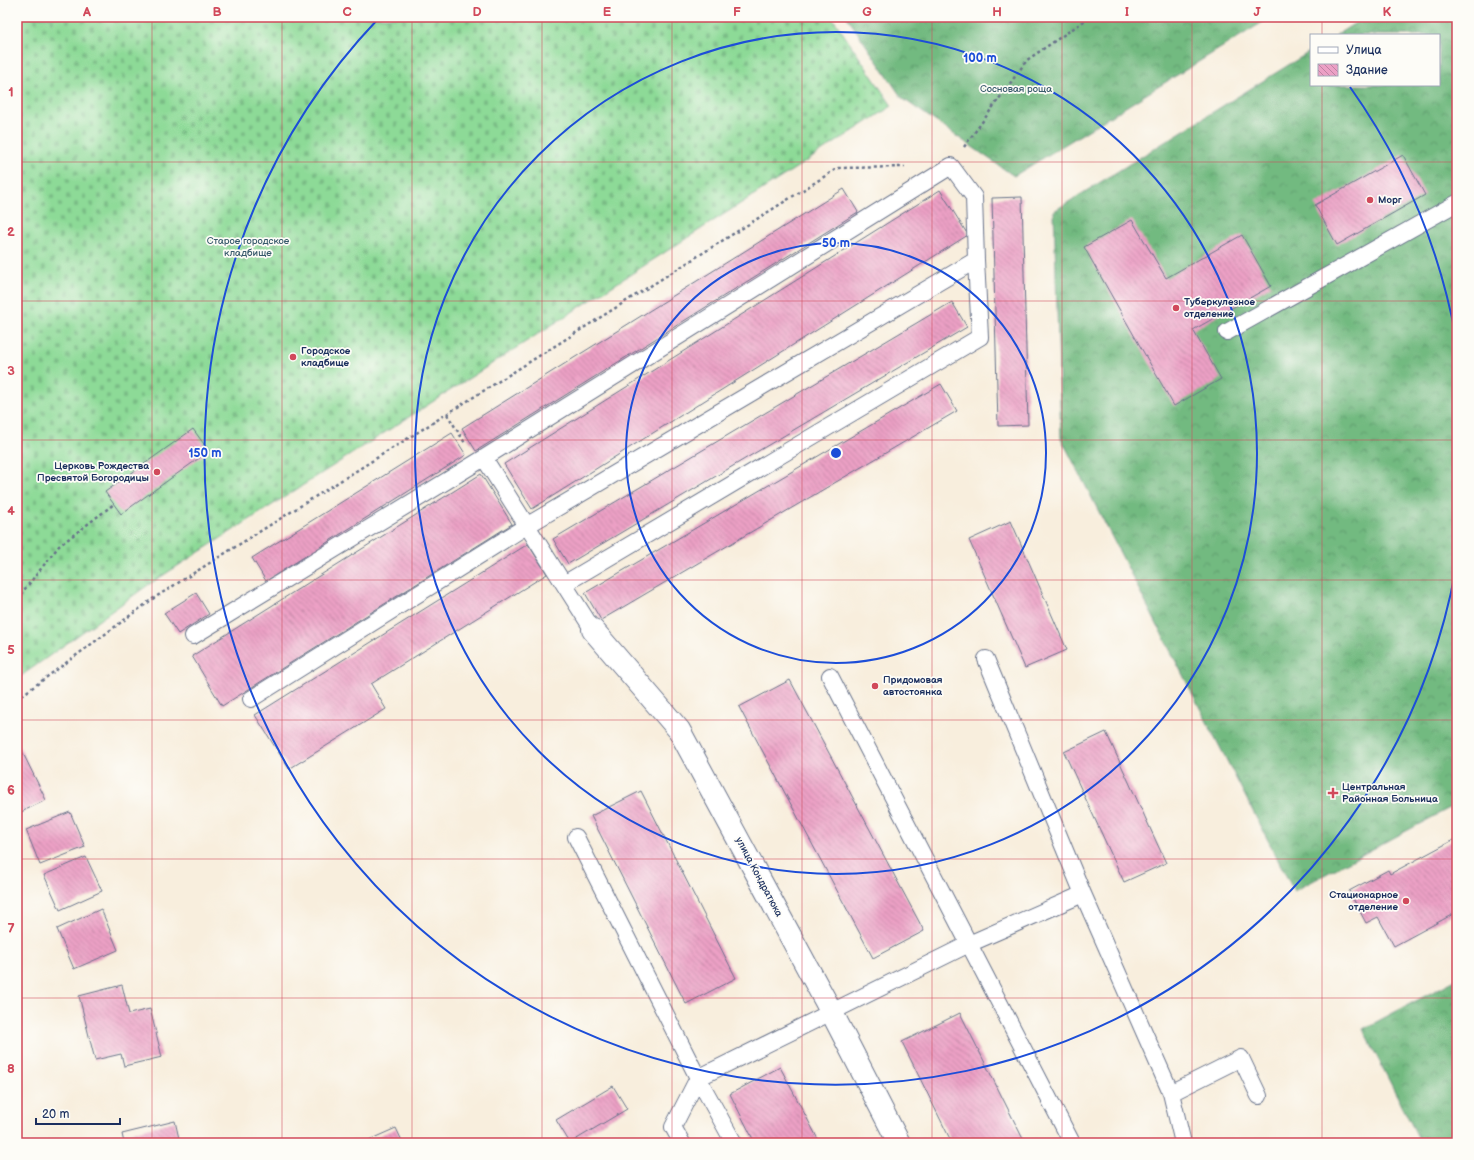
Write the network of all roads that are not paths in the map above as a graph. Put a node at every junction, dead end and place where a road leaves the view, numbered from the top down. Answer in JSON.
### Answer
{"nodes":[{"id":1,"x":1457,"y":203,"type":"edge"},
{"id":2,"x":976,"y":260,"type":"junction"},
{"id":3,"x":1227,"y":332,"type":"dead end"},
{"id":4,"x":481,"y":460,"type":"junction"},
{"id":5,"x":528,"y":525,"type":"junction"},
{"id":6,"x":564,"y":584,"type":"junction"},
{"id":7,"x":593,"y":630,"type":"joint"},
{"id":8,"x":193,"y":636,"type":"dead end"},
{"id":9,"x":986,"y":659,"type":"dead end"},
{"id":10,"x":830,"y":676,"type":"dead end"},
{"id":11,"x":251,"y":699,"type":"dead end"},
{"id":12,"x":576,"y":837,"type":"dead end"},
{"id":13,"x":1083,"y":894,"type":"junction"},
{"id":14,"x":969,"y":944,"type":"junction"},
{"id":15,"x":832,"y":1013,"type":"junction"},
{"id":16,"x":698,"y":1078,"type":"junction"},
{"id":17,"x":1171,"y":1093,"type":"junction"},
{"id":18,"x":1259,"y":1096,"type":"dead end"},
{"id":19,"x":682,"y":1143,"type":"edge"},
{"id":20,"x":734,"y":1143,"type":"edge"},
{"id":21,"x":899,"y":1143,"type":"edge"},
{"id":22,"x":1072,"y":1143,"type":"edge"},
{"id":23,"x":1183,"y":1143,"type":"edge"}],
"edges":[{"from":1,"to":3,"type":"lane"},
{"from":2,"to":4,"type":"lane"},
{"from":2,"to":5,"type":"lane"},
{"from":2,"to":6,"type":"lane"},
{"from":4,"to":5,"type":"lane"},
{"from":4,"to":8,"type":"lane"},
{"from":5,"to":6,"type":"lane"},
{"from":5,"to":11,"type":"lane"},
{"from":6,"to":7,"type":"lane"},
{"from":7,"to":15,"type":"street","name":"улица Кондратюка"},
{"from":9,"to":13,"type":"lane"},
{"from":10,"to":14,"type":"lane"},
{"from":12,"to":16,"type":"lane"},
{"from":13,"to":14,"type":"lane"},
{"from":13,"to":17,"type":"lane"},
{"from":14,"to":15,"type":"lane"},
{"from":14,"to":22,"type":"lane"},
{"from":15,"to":16,"type":"lane"},
{"from":15,"to":21,"type":"street","name":"улица Кондратюка"},
{"from":16,"to":19,"type":"lane"},
{"from":16,"to":20,"type":"lane"},
{"from":17,"to":18,"type":"lane"},
{"from":17,"to":23,"type":"lane"}]}
